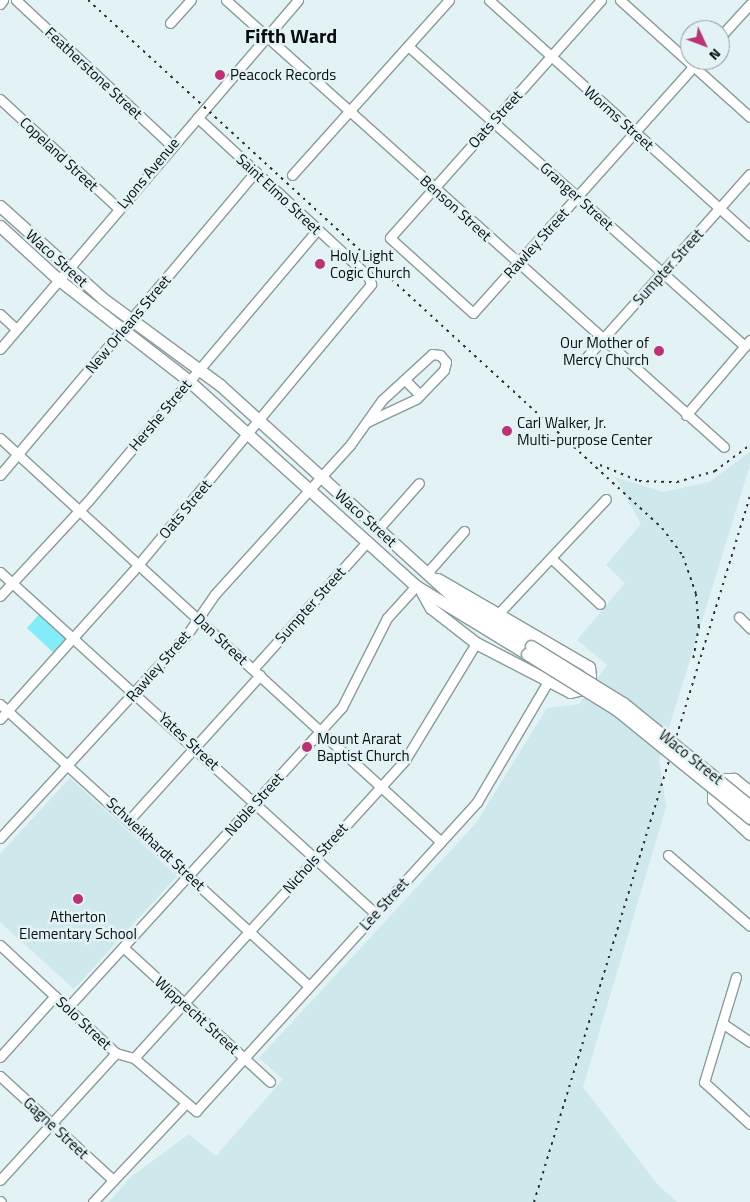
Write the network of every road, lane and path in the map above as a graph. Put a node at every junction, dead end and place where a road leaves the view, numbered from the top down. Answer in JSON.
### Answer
{"nodes":[{"id":1,"x":3,"y":0,"type":"edge"},
{"id":2,"x":16,"y":0,"type":"edge"},
{"id":3,"x":190,"y":0,"type":"edge"},
{"id":4,"x":226,"y":0,"type":"edge"},
{"id":5,"x":298,"y":0,"type":"edge"},
{"id":6,"x":450,"y":0,"type":"edge"},
{"id":7,"x":490,"y":0,"type":"edge"},
{"id":8,"x":601,"y":0,"type":"edge"},
{"id":9,"x":620,"y":0,"type":"edge"},
{"id":10,"x":0,"y":4,"type":"edge"},
{"id":11,"x":750,"y":4,"type":"edge"},
{"id":12,"x":170,"y":23,"type":"dead end"},
{"id":13,"x":730,"y":26,"type":"edge"},
{"id":14,"x":266,"y":36,"type":"junction"},
{"id":15,"x":408,"y":46,"type":"junction"},
{"id":16,"x":680,"y":50,"type":"edge"},
{"id":17,"x":551,"y":56,"type":"junction"},
{"id":18,"x":690,"y":70,"type":"edge"},
{"id":19,"x":703,"y":70,"type":"edge"},
{"id":20,"x":0,"y":99,"type":"edge"},
{"id":21,"x":350,"y":111,"type":"junction"},
{"id":22,"x":197,"y":117,"type":"junction"},
{"id":23,"x":750,"y":117,"type":"edge"},
{"id":24,"x":493,"y":121,"type":"junction"},
{"id":25,"x":635,"y":133,"type":"junction"},
{"id":26,"x":171,"y":145,"type":"junction"},
{"id":27,"x":255,"y":172,"type":"junction"},
{"id":28,"x":750,"y":174,"type":"edge"},
{"id":29,"x":292,"y":175,"type":"dead end"},
{"id":30,"x":434,"y":188,"type":"junction"},
{"id":31,"x":578,"y":196,"type":"junction"},
{"id":32,"x":0,"y":206,"type":"edge"},
{"id":33,"x":118,"y":208,"type":"junction"},
{"id":34,"x":720,"y":209,"type":"junction"},
{"id":35,"x":0,"y":226,"type":"edge"},
{"id":36,"x":317,"y":230,"type":"junction"},
{"id":37,"x":750,"y":236,"type":"edge"},
{"id":38,"x":518,"y":264,"type":"junction"},
{"id":39,"x":68,"y":269,"type":"junction"},
{"id":40,"x":663,"y":273,"type":"junction"},
{"id":41,"x":59,"y":280,"type":"junction"},
{"id":42,"x":365,"y":296,"type":"joint"},
{"id":43,"x":473,"y":313,"type":"joint"},
{"id":44,"x":0,"y":314,"type":"edge"},
{"id":45,"x":131,"y":320,"type":"junction"},
{"id":46,"x":16,"y":330,"type":"junction"},
{"id":47,"x":122,"y":332,"type":"junction"},
{"id":48,"x":603,"y":339,"type":"junction"},
{"id":49,"x":747,"y":343,"type":"edge"},
{"id":50,"x":0,"y":349,"type":"edge"},
{"id":51,"x":584,"y":360,"type":"dead end"},
{"id":52,"x":199,"y":369,"type":"junction"},
{"id":53,"x":404,"y":380,"type":"junction"},
{"id":54,"x":189,"y":381,"type":"junction"},
{"id":55,"x":420,"y":395,"type":"junction"},
{"id":56,"x":686,"y":415,"type":"junction"},
{"id":57,"x":259,"y":420,"type":"junction"},
{"id":58,"x":367,"y":422,"type":"junction"},
{"id":59,"x":248,"y":433,"type":"junction"},
{"id":60,"x":0,"y":438,"type":"edge"},
{"id":61,"x":724,"y":447,"type":"dead end"},
{"id":62,"x":19,"y":454,"type":"junction"},
{"id":63,"x":0,"y":475,"type":"edge"},
{"id":64,"x":320,"y":476,"type":"junction"},
{"id":65,"x":419,"y":483,"type":"dead end"},
{"id":66,"x":308,"y":488,"type":"junction"},
{"id":67,"x":606,"y":499,"type":"dead end"},
{"id":68,"x":81,"y":508,"type":"junction"},
{"id":69,"x":379,"y":528,"type":"junction"},
{"id":70,"x":464,"y":531,"type":"dead end"},
{"id":71,"x":367,"y":542,"type":"junction"},
{"id":72,"x":551,"y":558,"type":"junction"},
{"id":73,"x":139,"y":564,"type":"junction"},
{"id":74,"x":0,"y":572,"type":"edge"},
{"id":75,"x":429,"y":575,"type":"junction"},
{"id":76,"x":12,"y":583,"type":"junction"},
{"id":77,"x":419,"y":588,"type":"junction"},
{"id":78,"x":0,"y":596,"type":"edge"},
{"id":79,"x":600,"y":604,"type":"dead end"},
{"id":80,"x":497,"y":615,"type":"junction"},
{"id":81,"x":198,"y":616,"type":"junction"},
{"id":82,"x":739,"y":617,"type":"dead end"},
{"id":83,"x":750,"y":628,"type":"edge"},
{"id":84,"x":76,"y":637,"type":"junction"},
{"id":85,"x":476,"y":643,"type":"junction"},
{"id":86,"x":529,"y":650,"type":"junction"},
{"id":87,"x":257,"y":672,"type":"junction"},
{"id":88,"x":549,"y":680,"type":"junction"},
{"id":89,"x":135,"y":692,"type":"junction"},
{"id":90,"x":0,"y":704,"type":"edge"},
{"id":91,"x":8,"y":711,"type":"junction"},
{"id":92,"x":0,"y":719,"type":"edge"},
{"id":93,"x":320,"y":732,"type":"junction"},
{"id":94,"x":196,"y":746,"type":"junction"},
{"id":95,"x":70,"y":764,"type":"junction"},
{"id":96,"x":380,"y":786,"type":"junction"},
{"id":97,"x":750,"y":792,"type":"edge"},
{"id":98,"x":256,"y":803,"type":"junction"},
{"id":99,"x":750,"y":806,"type":"edge"},
{"id":100,"x":750,"y":818,"type":"edge"},
{"id":101,"x":130,"y":819,"type":"junction"},
{"id":102,"x":750,"y":834,"type":"edge"},
{"id":103,"x":1,"y":836,"type":"edge"},
{"id":104,"x":441,"y":842,"type":"junction"},
{"id":105,"x":668,"y":855,"type":"dead end"},
{"id":106,"x":315,"y":859,"type":"junction"},
{"id":107,"x":189,"y":875,"type":"junction"},
{"id":108,"x":376,"y":914,"type":"junction"},
{"id":109,"x":750,"y":926,"type":"edge"},
{"id":110,"x":249,"y":931,"type":"junction"},
{"id":111,"x":0,"y":945,"type":"edge"},
{"id":112,"x":124,"y":948,"type":"junction"},
{"id":113,"x":736,"y":977,"type":"dead end"},
{"id":114,"x":309,"y":986,"type":"junction"},
{"id":115,"x":55,"y":996,"type":"junction"},
{"id":116,"x":184,"y":1003,"type":"junction"},
{"id":117,"x":69,"y":1006,"type":"junction"},
{"id":118,"x":722,"y":1023,"type":"junction"},
{"id":119,"x":750,"y":1042,"type":"edge"},
{"id":120,"x":116,"y":1053,"type":"junction"},
{"id":121,"x":0,"y":1057,"type":"edge"},
{"id":122,"x":134,"y":1058,"type":"junction"},
{"id":123,"x":244,"y":1058,"type":"junction"},
{"id":124,"x":0,"y":1076,"type":"edge"},
{"id":125,"x":270,"y":1082,"type":"dead end"},
{"id":126,"x":184,"y":1104,"type":"junction"},
{"id":127,"x":196,"y":1112,"type":"joint"},
{"id":128,"x":52,"y":1124,"type":"junction"},
{"id":129,"x":750,"y":1124,"type":"edge"},
{"id":130,"x":0,"y":1180,"type":"edge"},
{"id":131,"x":113,"y":1180,"type":"junction"},
{"id":132,"x":93,"y":1202,"type":"edge"}],
"edges":[{"from":1,"to":10,"type":"street"},
{"from":2,"to":26,"type":"street","name":"Featherstone Street"},
{"from":3,"to":12,"type":"street"},
{"from":4,"to":14,"type":"street","name":"Benson Street"},
{"from":5,"to":14,"type":"street","name":"Lyons Avenue"},
{"from":6,"to":15,"type":"street"},
{"from":7,"to":17,"type":"street","name":"Worms Street"},
{"from":8,"to":17,"type":"street","name":"Oats Street"},
{"from":9,"to":16,"type":"street"},
{"from":11,"to":13,"type":"street"},
{"from":14,"to":21,"type":"street","name":"Benson Street"},
{"from":14,"to":22,"type":"street","name":"Lyons Avenue"},
{"from":15,"to":21,"type":"street"},
{"from":15,"to":24,"type":"street","name":"Granger Street"},
{"from":17,"to":24,"type":"street","name":"Oats Street"},
{"from":17,"to":25,"type":"street","name":"Worms Street"},
{"from":18,"to":25,"type":"street","name":"Rawley Street"},
{"from":19,"to":23,"type":"street"},
{"from":20,"to":33,"type":"street","name":"Copeland Street"},
{"from":21,"to":29,"type":"street"},
{"from":21,"to":30,"type":"street","name":"Benson Street"},
{"from":22,"to":26,"type":"street","name":"Lyons Avenue"},
{"from":22,"to":27,"type":"street","name":"Saint Elmo Street"},
{"from":24,"to":30,"type":"street","name":"Oats Street"},
{"from":24,"to":31,"type":"street","name":"Granger Street"},
{"from":25,"to":31,"type":"street","name":"Rawley Street"},
{"from":25,"to":34,"type":"street","name":"Worms Street"},
{"from":26,"to":33,"type":"street","name":"Lyons Avenue"},
{"from":27,"to":36,"type":"street","name":"Saint Elmo Street"},
{"from":27,"to":45,"type":"street","name":"New Orleans Street"},
{"from":28,"to":34,"type":"street","name":"Sumpter Street"},
{"from":30,"to":38,"type":"street","name":"Benson Street"},
{"from":30,"to":43,"type":"street","name":"Oats Street"},
{"from":31,"to":38,"type":"street","name":"Rawley Street"},
{"from":31,"to":40,"type":"street","name":"Granger Street"},
{"from":32,"to":39,"type":"main road","name":"Waco Street"},
{"from":33,"to":39,"type":"street","name":"Lyons Avenue"},
{"from":34,"to":37,"type":"street","name":"Worms Street"},
{"from":34,"to":40,"type":"street","name":"Sumpter Street"},
{"from":35,"to":41,"type":"main road","name":"Waco Street"},
{"from":36,"to":42,"type":"street","name":"Saint Elmo Street"},
{"from":36,"to":52,"type":"street","name":"Hershe Street"},
{"from":38,"to":43,"type":"street","name":"Rawley Street"},
{"from":38,"to":48,"type":"street","name":"Benson Street"},
{"from":39,"to":41,"type":"street","name":"Lyons Avenue"},
{"from":39,"to":45,"type":"main road","name":"Waco Street"},
{"from":40,"to":48,"type":"street","name":"Sumpter Street"},
{"from":40,"to":49,"type":"street","name":"Granger Street"},
{"from":41,"to":46,"type":"street","name":"Lyons Avenue"},
{"from":41,"to":47,"type":"main road","name":"Waco Street"},
{"from":42,"to":57,"type":"street","name":"Oats Street"},
{"from":44,"to":46,"type":"street"},
{"from":45,"to":47,"type":"street","name":"New Orleans Street"},
{"from":45,"to":52,"type":"main road","name":"Waco Street"},
{"from":46,"to":50,"type":"street","name":"Lyons Avenue"},
{"from":47,"to":54,"type":"main road","name":"Waco Street"},
{"from":47,"to":62,"type":"street","name":"New Orleans Street"},
{"from":48,"to":51,"type":"street","name":"Sumpter Street"},
{"from":48,"to":56,"type":"street","name":"Benson Street"},
{"from":49,"to":56,"type":"street"},
{"from":52,"to":54,"type":"street","name":"Hershe Street"},
{"from":52,"to":57,"type":"main road","name":"Waco Street"},
{"from":53,"to":55,"type":"street"},
{"from":53,"to":55,"type":"street","name":"Rawley Street"},
{"from":53,"to":58,"type":"street","name":"Rawley Street"},
{"from":54,"to":59,"type":"main road","name":"Waco Street"},
{"from":54,"to":68,"type":"street","name":"Hershe Street"},
{"from":55,"to":58,"type":"street","name":"Rawley Street"},
{"from":56,"to":61,"type":"street","name":"Benson Street"},
{"from":57,"to":59,"type":"street","name":"Oats Street"},
{"from":57,"to":64,"type":"main road","name":"Waco Street"},
{"from":58,"to":64,"type":"street","name":"Rawley Street"},
{"from":59,"to":66,"type":"main road","name":"Waco Street"},
{"from":59,"to":73,"type":"street","name":"Oats Street"},
{"from":60,"to":62,"type":"street","name":"Dan Street"},
{"from":62,"to":63,"type":"street","name":"New Orleans Street"},
{"from":62,"to":68,"type":"street","name":"Dan Street"},
{"from":64,"to":66,"type":"street","name":"Rawley Street"},
{"from":64,"to":69,"type":"main road","name":"Waco Street"},
{"from":65,"to":69,"type":"street"},
{"from":66,"to":71,"type":"main road","name":"Waco Street"},
{"from":66,"to":81,"type":"street","name":"Rawley Street"},
{"from":67,"to":72,"type":"street"},
{"from":68,"to":73,"type":"street","name":"Dan Street"},
{"from":68,"to":76,"type":"street","name":"Hershe Street"},
{"from":69,"to":75,"type":"main road","name":"Waco Street"},
{"from":70,"to":75,"type":"street"},
{"from":71,"to":77,"type":"main road","name":"Waco Street"},
{"from":71,"to":87,"type":"street","name":"Sumpter Street"},
{"from":72,"to":79,"type":"street"},
{"from":72,"to":80,"type":"street"},
{"from":73,"to":81,"type":"street","name":"Dan Street"},
{"from":73,"to":84,"type":"street","name":"Oats Street"},
{"from":74,"to":76,"type":"street","name":"Yates Street"},
{"from":75,"to":80,"type":"main road"},
{"from":75,"to":86,"type":"main road","name":"Waco Street"},
{"from":76,"to":78,"type":"street","name":"Hershe Street"},
{"from":76,"to":84,"type":"street","name":"Yates Street"},
{"from":77,"to":85,"type":"main road"},
{"from":77,"to":86,"type":"main road","name":"Waco Street"},
{"from":77,"to":93,"type":"street","name":"Noble Street"},
{"from":80,"to":88,"type":"main road"},
{"from":81,"to":87,"type":"street","name":"Dan Street"},
{"from":81,"to":89,"type":"street","name":"Rawley Street"},
{"from":82,"to":83,"type":"street"},
{"from":84,"to":89,"type":"street","name":"Yates Street"},
{"from":84,"to":91,"type":"street","name":"Oats Street"},
{"from":85,"to":88,"type":"main road"},
{"from":85,"to":96,"type":"street","name":"Nichols Street"},
{"from":86,"to":99,"type":"main road","name":"Waco Street","bridge":true},
{"from":86,"to":100,"type":"main road","name":"Waco Street","bridge":true},
{"from":87,"to":93,"type":"street","name":"Dan Street"},
{"from":87,"to":94,"type":"street","name":"Sumpter Street"},
{"from":88,"to":104,"type":"street","name":"Lee Street"},
{"from":89,"to":94,"type":"street","name":"Yates Street"},
{"from":89,"to":95,"type":"street","name":"Rawley Street"},
{"from":90,"to":91,"type":"street","name":"Schweikhardt Street"},
{"from":91,"to":92,"type":"street","name":"Oats Street"},
{"from":91,"to":95,"type":"street","name":"Schweikhardt Street"},
{"from":93,"to":96,"type":"street","name":"Dan Street"},
{"from":93,"to":98,"type":"street","name":"Noble Street"},
{"from":94,"to":98,"type":"street","name":"Yates Street"},
{"from":94,"to":101,"type":"street","name":"Sumpter Street"},
{"from":95,"to":101,"type":"street","name":"Schweikhardt Street"},
{"from":95,"to":103,"type":"street","name":"Rawley Street"},
{"from":96,"to":104,"type":"street","name":"Dan Street"},
{"from":96,"to":106,"type":"street","name":"Nichols Street"},
{"from":97,"to":102,"type":"main road"},
{"from":98,"to":106,"type":"street","name":"Yates Street"},
{"from":98,"to":107,"type":"street","name":"Noble Street"},
{"from":101,"to":107,"type":"street","name":"Schweikhardt Street"},
{"from":104,"to":108,"type":"street","name":"Lee Street"},
{"from":105,"to":109,"type":"street"},
{"from":106,"to":108,"type":"street","name":"Yates Street"},
{"from":106,"to":110,"type":"street","name":"Nichols Street"},
{"from":107,"to":110,"type":"street","name":"Schweikhardt Street"},
{"from":107,"to":112,"type":"street","name":"Noble Street"},
{"from":108,"to":114,"type":"street","name":"Lee Street"},
{"from":110,"to":114,"type":"street","name":"Schweikhardt Street"},
{"from":110,"to":116,"type":"street","name":"Nichols Street"},
{"from":111,"to":115,"type":"street","name":"Solo Street"},
{"from":112,"to":116,"type":"street","name":"Wipprecht Street"},
{"from":112,"to":117,"type":"street","name":"Noble Street"},
{"from":113,"to":118,"type":"street"},
{"from":114,"to":123,"type":"street","name":"Lee Street"},
{"from":115,"to":117,"type":"street","name":"Solo Street"},
{"from":115,"to":121,"type":"street"},
{"from":116,"to":122,"type":"street","name":"Nichols Street"},
{"from":116,"to":123,"type":"street","name":"Wipprecht Street"},
{"from":117,"to":120,"type":"street","name":"Solo Street"},
{"from":118,"to":119,"type":"street"},
{"from":118,"to":129,"type":"street"},
{"from":120,"to":122,"type":"street","name":"Solo Street"},
{"from":120,"to":128,"type":"street"},
{"from":122,"to":126,"type":"street","name":"Solo Street"},
{"from":123,"to":125,"type":"street","name":"Wipprecht Street"},
{"from":123,"to":127,"type":"street","name":"Lee Street"},
{"from":124,"to":128,"type":"street","name":"Gagne Street"},
{"from":126,"to":127,"type":"street","name":"Solo Street"},
{"from":126,"to":131,"type":"street"},
{"from":128,"to":130,"type":"street"},
{"from":128,"to":131,"type":"street","name":"Gagne Street"},
{"from":131,"to":132,"type":"street"}]}
